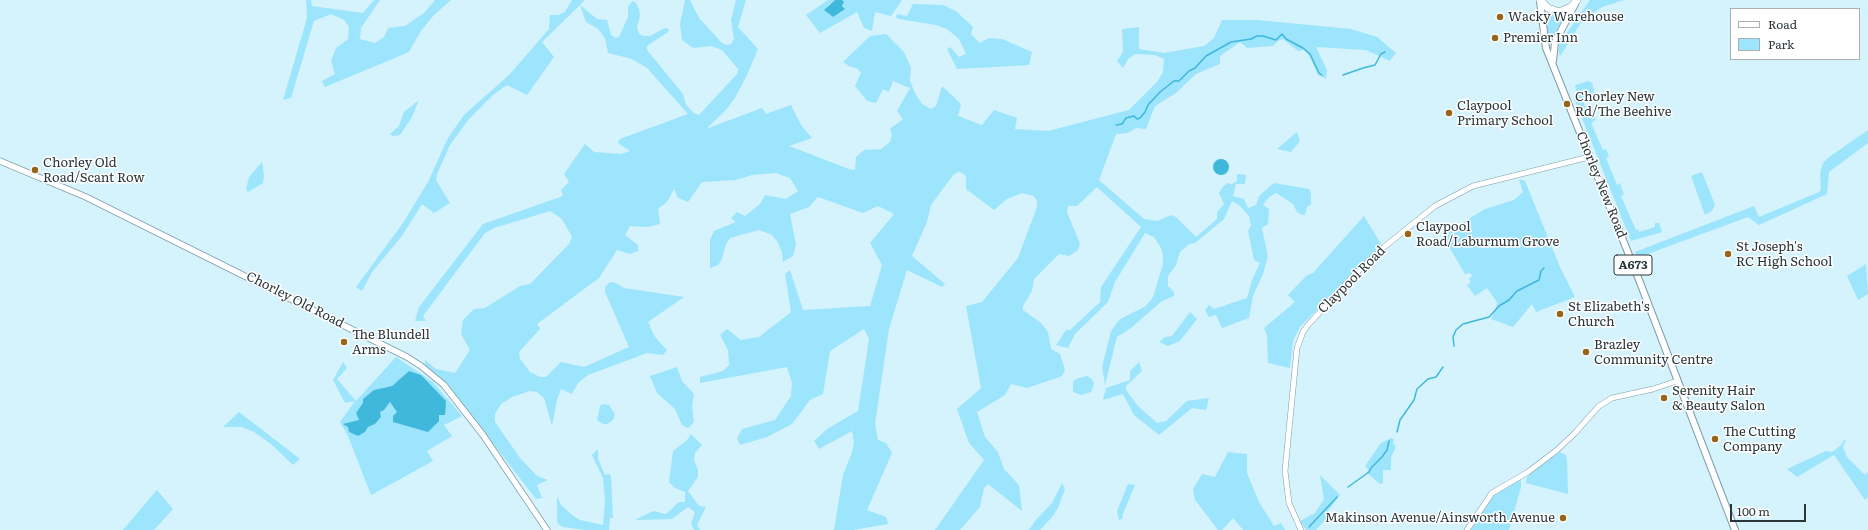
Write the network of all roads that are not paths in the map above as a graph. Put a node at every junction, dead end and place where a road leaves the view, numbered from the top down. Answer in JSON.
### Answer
{"nodes":[{"id":1,"x":1540,"y":1,"type":"edge"},
{"id":2,"x":1576,"y":1,"type":"edge"},
{"id":3,"x":1553,"y":63,"type":"junction"},
{"id":4,"x":1589,"y":157,"type":"junction"},
{"id":5,"x":0,"y":161,"type":"edge"},
{"id":6,"x":1677,"y":381,"type":"junction"},
{"id":7,"x":547,"y":530,"type":"edge"},
{"id":8,"x":1301,"y":530,"type":"edge"},
{"id":9,"x":1467,"y":530,"type":"edge"},
{"id":10,"x":1735,"y":530,"type":"edge"}],
"edges":[{"from":1,"to":2,"type":"highway","number":"A673"},
{"from":1,"to":3,"type":"main road","name":"Chorley New Road","number":"A673"},
{"from":2,"to":3,"type":"main road","name":"Chorley New Road","number":"A673"},
{"from":3,"to":4,"type":"main road","name":"Chorley New Road","number":"A673"},
{"from":4,"to":6,"type":"main road","name":"Chorley New Road","number":"A673"},
{"from":4,"to":8,"type":"street","name":"Claypool Road"},
{"from":5,"to":7,"type":"main road","name":"Chorley Old Road"},
{"from":6,"to":9,"type":"street"},
{"from":6,"to":10,"type":"main road","name":"Chorley New Road","number":"A673"}]}
